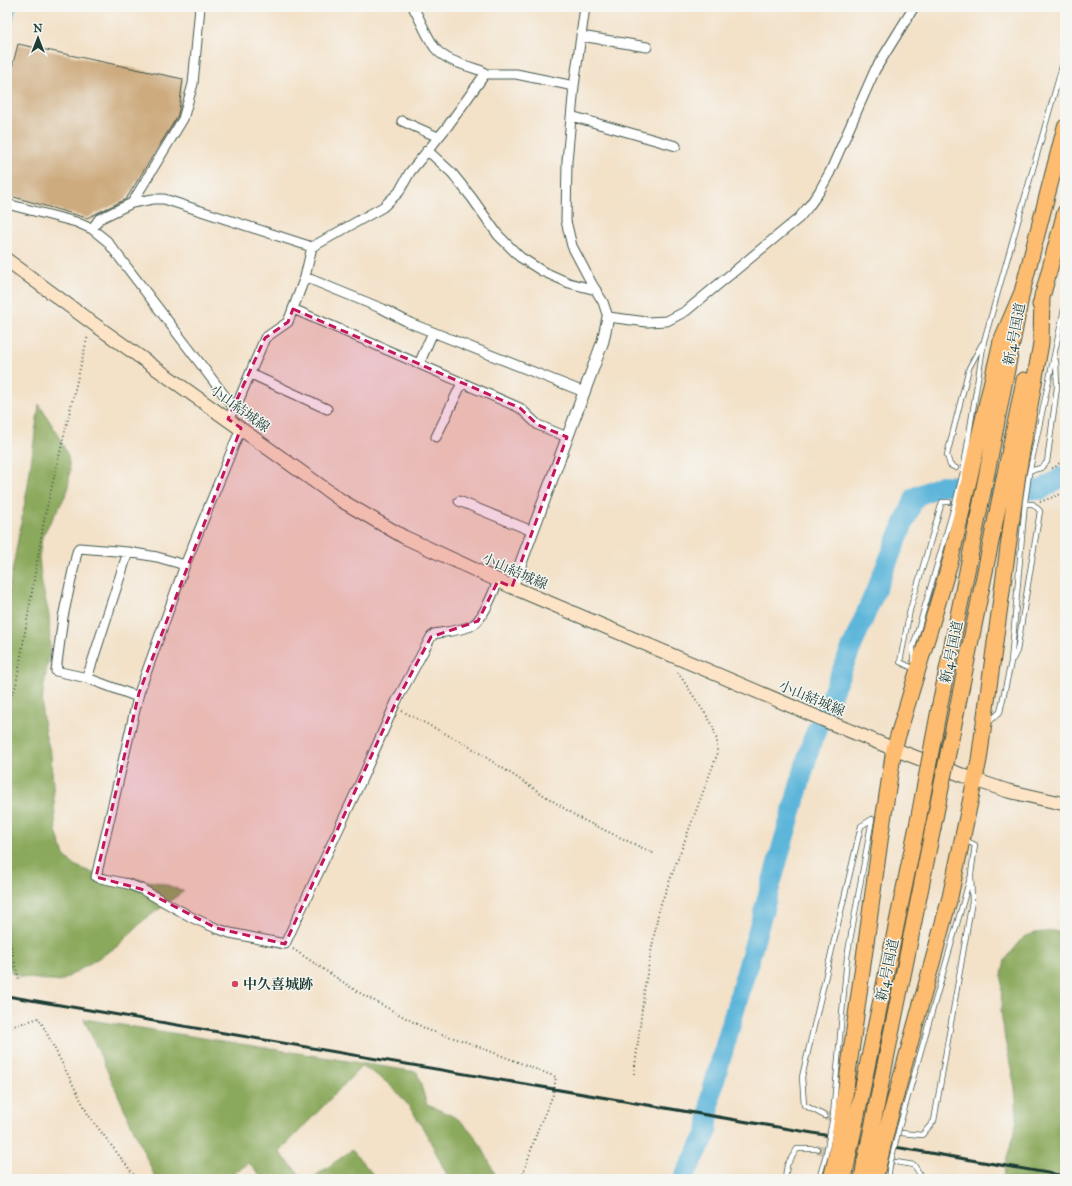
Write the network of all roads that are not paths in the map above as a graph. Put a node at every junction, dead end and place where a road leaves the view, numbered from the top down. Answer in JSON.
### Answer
{"nodes":[{"id":1,"x":200,"y":7,"type":"edge"},
{"id":2,"x":413,"y":7,"type":"edge"},
{"id":3,"x":585,"y":7,"type":"edge"},
{"id":4,"x":914,"y":7,"type":"edge"},
{"id":5,"x":582,"y":36,"type":"junction"},
{"id":6,"x":646,"y":47,"type":"dead end"},
{"id":7,"x":1065,"y":56,"type":"edge"},
{"id":8,"x":485,"y":74,"type":"junction"},
{"id":9,"x":574,"y":86,"type":"junction"},
{"id":10,"x":571,"y":116,"type":"junction"},
{"id":11,"x":402,"y":121,"type":"dead end"},
{"id":12,"x":1065,"y":127,"type":"edge"},
{"id":13,"x":438,"y":137,"type":"junction"},
{"id":14,"x":676,"y":146,"type":"dead end"},
{"id":15,"x":427,"y":150,"type":"junction"},
{"id":16,"x":132,"y":203,"type":"junction"},
{"id":17,"x":7,"y":204,"type":"edge"},
{"id":18,"x":1065,"y":212,"type":"edge"},
{"id":19,"x":92,"y":229,"type":"junction"},
{"id":20,"x":312,"y":247,"type":"junction"},
{"id":21,"x":7,"y":260,"type":"edge"},
{"id":22,"x":306,"y":277,"type":"junction"},
{"id":23,"x":596,"y":290,"type":"junction"},
{"id":24,"x":1022,"y":292,"type":"junction"},
{"id":25,"x":1065,"y":304,"type":"edge"},
{"id":26,"x":293,"y":309,"type":"junction"},
{"id":27,"x":608,"y":317,"type":"junction"},
{"id":28,"x":433,"y":332,"type":"junction"},
{"id":29,"x":984,"y":341,"type":"junction"},
{"id":30,"x":1055,"y":353,"type":"junction"},
{"id":31,"x":419,"y":364,"type":"junction"},
{"id":32,"x":251,"y":374,"type":"junction"},
{"id":33,"x":462,"y":382,"type":"junction"},
{"id":34,"x":584,"y":392,"type":"junction"},
{"id":35,"x":327,"y":409,"type":"dead end"},
{"id":36,"x":231,"y":413,"type":"junction"},
{"id":37,"x":241,"y":428,"type":"junction"},
{"id":38,"x":436,"y":437,"type":"dead end"},
{"id":39,"x":567,"y":437,"type":"junction"},
{"id":40,"x":956,"y":468,"type":"dead end"},
{"id":41,"x":1033,"y":470,"type":"dead end"},
{"id":42,"x":967,"y":473,"type":"junction"},
{"id":43,"x":1017,"y":474,"type":"junction"},
{"id":44,"x":459,"y":501,"type":"dead end"},
{"id":45,"x":949,"y":502,"type":"dead end"},
{"id":46,"x":1023,"y":502,"type":"junction"},
{"id":47,"x":532,"y":531,"type":"junction"},
{"id":48,"x":128,"y":552,"type":"junction"},
{"id":49,"x":185,"y":565,"type":"junction"},
{"id":50,"x":498,"y":581,"type":"junction"},
{"id":51,"x":512,"y":587,"type":"junction"},
{"id":52,"x":1011,"y":662,"type":"junction"},
{"id":53,"x":918,"y":670,"type":"junction"},
{"id":54,"x":87,"y":678,"type":"junction"},
{"id":55,"x":138,"y":697,"type":"junction"},
{"id":56,"x":984,"y":726,"type":"junction"},
{"id":57,"x":894,"y":749,"type":"junction"},
{"id":58,"x":975,"y":780,"type":"junction"},
{"id":59,"x":1065,"y":804,"type":"edge"},
{"id":60,"x":878,"y":819,"type":"junction"},
{"id":61,"x":963,"y":838,"type":"junction"},
{"id":62,"x":971,"y":874,"type":"junction"},
{"id":63,"x":825,"y":1116,"type":"tunnel mouth"},
{"id":64,"x":844,"y":1118,"type":"junction"},
{"id":65,"x":896,"y":1129,"type":"junction"},
{"id":66,"x":816,"y":1149,"type":"tunnel mouth"},
{"id":67,"x":837,"y":1156,"type":"junction"},
{"id":68,"x":896,"y":1162,"type":"tunnel mouth"},
{"id":69,"x":878,"y":1163,"type":"junction"},
{"id":70,"x":785,"y":1179,"type":"edge"},
{"id":71,"x":819,"y":1179,"type":"edge"},
{"id":72,"x":831,"y":1179,"type":"edge"},
{"id":73,"x":844,"y":1179,"type":"edge"},
{"id":74,"x":862,"y":1179,"type":"edge"},
{"id":75,"x":875,"y":1179,"type":"edge"},
{"id":76,"x":888,"y":1179,"type":"edge"},
{"id":77,"x":920,"y":1179,"type":"edge"}],
"edges":[{"from":1,"to":16,"type":"street"},
{"from":2,"to":8,"type":"street"},
{"from":3,"to":5,"type":"street"},
{"from":4,"to":27,"type":"street"},
{"from":5,"to":6,"type":"street"},
{"from":5,"to":9,"type":"street"},
{"from":7,"to":29,"type":"lane"},
{"from":8,"to":9,"type":"street"},
{"from":8,"to":13,"type":"street"},
{"from":9,"to":10,"type":"street"},
{"from":10,"to":14,"type":"street"},
{"from":10,"to":23,"type":"street"},
{"from":11,"to":13,"type":"street"},
{"from":12,"to":24,"type":"highway","name":"新4号国道"},
{"from":13,"to":15,"type":"street"},
{"from":15,"to":20,"type":"street"},
{"from":15,"to":23,"type":"street"},
{"from":16,"to":19,"type":"street"},
{"from":16,"to":20,"type":"street"},
{"from":17,"to":19,"type":"street"},
{"from":18,"to":43,"type":"highway","name":"新4号国道"},
{"from":19,"to":36,"type":"street"},
{"from":20,"to":22,"type":"street"},
{"from":21,"to":36,"type":"main road","name":"小山結城線"},
{"from":22,"to":26,"type":"street"},
{"from":22,"to":28,"type":"street"},
{"from":23,"to":27,"type":"street"},
{"from":24,"to":42,"type":"highway"},
{"from":24,"to":64,"type":"highway","name":"新4号国道","bridge":true},
{"from":25,"to":30,"type":"lane"},
{"from":26,"to":31,"type":"street"},
{"from":26,"to":32,"type":"street"},
{"from":27,"to":34,"type":"street"},
{"from":28,"to":31,"type":"street"},
{"from":28,"to":34,"type":"street"},
{"from":29,"to":40,"type":"lane"},
{"from":29,"to":42,"type":"lane"},
{"from":30,"to":41,"type":"lane"},
{"from":30,"to":43,"type":"lane"},
{"from":31,"to":33,"type":"street"},
{"from":32,"to":35,"type":"street"},
{"from":32,"to":36,"type":"street"},
{"from":33,"to":38,"type":"street"},
{"from":33,"to":39,"type":"street"},
{"from":34,"to":39,"type":"street"},
{"from":36,"to":37,"type":"main road","name":"小山結城線"},
{"from":37,"to":49,"type":"street"},
{"from":37,"to":50,"type":"main road","name":"小山結城線"},
{"from":39,"to":47,"type":"street"},
{"from":42,"to":53,"type":"highway"},
{"from":43,"to":46,"type":"highway"},
{"from":43,"to":69,"type":"highway","name":"新4号国道","bridge":true},
{"from":44,"to":47,"type":"street"},
{"from":45,"to":53,"type":"lane"},
{"from":46,"to":52,"type":"lane"},
{"from":46,"to":52,"type":"lane"},
{"from":46,"to":56,"type":"highway"},
{"from":47,"to":51,"type":"street"},
{"from":48,"to":49,"type":"street"},
{"from":48,"to":54,"type":"street"},
{"from":48,"to":54,"type":"street"},
{"from":49,"to":55,"type":"street"},
{"from":50,"to":51,"type":"main road","name":"小山結城線"},
{"from":50,"to":55,"type":"street"},
{"from":51,"to":57,"type":"main road","name":"小山結城線"},
{"from":52,"to":56,"type":"lane"},
{"from":53,"to":57,"type":"highway"},
{"from":54,"to":55,"type":"street"},
{"from":56,"to":58,"type":"highway"},
{"from":57,"to":58,"type":"main road","name":"小山結城線"},
{"from":57,"to":60,"type":"highway"},
{"from":58,"to":59,"type":"main road","name":"小山結城線"},
{"from":58,"to":61,"type":"highway"},
{"from":60,"to":63,"type":"lane"},
{"from":60,"to":64,"type":"highway"},
{"from":61,"to":62,"type":"lane"},
{"from":61,"to":65,"type":"highway"},
{"from":62,"to":65,"type":"lane"},
{"from":62,"to":65,"type":"lane"},
{"from":64,"to":67,"type":"highway","bridge":true},
{"from":65,"to":69,"type":"highway","bridge":true},
{"from":66,"to":70,"type":"lane"},
{"from":67,"to":71,"type":"lane"},
{"from":67,"to":72,"type":"highway"},
{"from":67,"to":73,"type":"highway"},
{"from":68,"to":77,"type":"lane"},
{"from":69,"to":74,"type":"highway","name":"新4号国道"},
{"from":69,"to":75,"type":"highway"},
{"from":69,"to":76,"type":"lane"}]}
